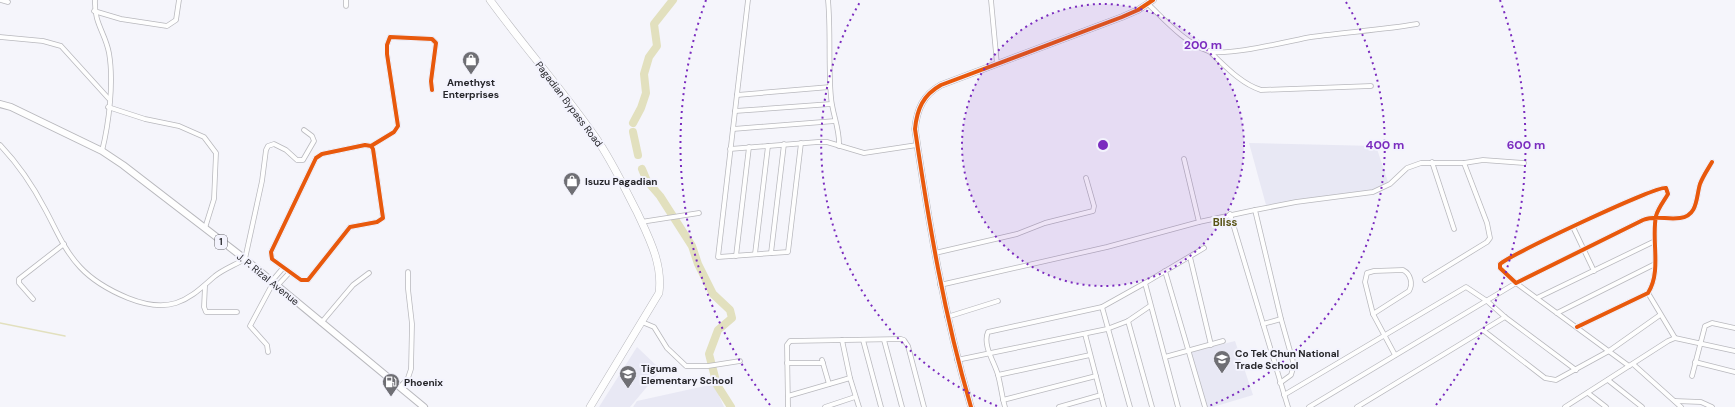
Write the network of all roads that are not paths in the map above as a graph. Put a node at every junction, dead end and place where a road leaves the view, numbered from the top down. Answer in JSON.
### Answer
{"nodes":[{"id":1,"x":1,"y":0,"type":"edge"},
{"id":2,"x":95,"y":0,"type":"edge"},
{"id":3,"x":179,"y":0,"type":"edge"},
{"id":4,"x":346,"y":0,"type":"edge"},
{"id":5,"x":490,"y":0,"type":"edge"},
{"id":6,"x":748,"y":0,"type":"edge"},
{"id":7,"x":828,"y":0,"type":"edge"},
{"id":8,"x":991,"y":0,"type":"edge"},
{"id":9,"x":1153,"y":0,"type":"edge"},
{"id":10,"x":8,"y":2,"type":"dead end"},
{"id":11,"x":1148,"y":4,"type":"junction"},
{"id":12,"x":346,"y":6,"type":"dead end"},
{"id":13,"x":94,"y":12,"type":"junction"},
{"id":14,"x":1417,"y":24,"type":"dead end"},
{"id":15,"x":0,"y":37,"type":"edge"},
{"id":16,"x":1209,"y":51,"type":"junction"},
{"id":17,"x":997,"y":64,"type":"junction"},
{"id":18,"x":1371,"y":86,"type":"dead end"},
{"id":19,"x":830,"y":87,"type":"junction"},
{"id":20,"x":432,"y":90,"type":"dead end"},
{"id":21,"x":737,"y":95,"type":"junction"},
{"id":22,"x":109,"y":99,"type":"junction"},
{"id":23,"x":0,"y":104,"type":"edge"},
{"id":24,"x":831,"y":104,"type":"junction"},
{"id":25,"x":108,"y":107,"type":"junction"},
{"id":26,"x":735,"y":111,"type":"junction"},
{"id":27,"x":835,"y":121,"type":"junction"},
{"id":28,"x":733,"y":129,"type":"junction"},
{"id":29,"x":304,"y":130,"type":"dead end"},
{"id":30,"x":801,"y":143,"type":"junction"},
{"id":31,"x":784,"y":144,"type":"junction"},
{"id":32,"x":0,"y":145,"type":"edge"},
{"id":33,"x":917,"y":145,"type":"junction"},
{"id":34,"x":371,"y":146,"type":"junction"},
{"id":35,"x":768,"y":146,"type":"junction"},
{"id":36,"x":839,"y":146,"type":"junction"},
{"id":37,"x":749,"y":147,"type":"junction"},
{"id":38,"x":730,"y":149,"type":"junction"},
{"id":39,"x":102,"y":151,"type":"junction"},
{"id":40,"x":1184,"y":159,"type":"dead end"},
{"id":41,"x":1432,"y":162,"type":"junction"},
{"id":42,"x":1712,"y":162,"type":"dead end"},
{"id":43,"x":1524,"y":163,"type":"dead end"},
{"id":44,"x":1464,"y":164,"type":"junction"},
{"id":45,"x":1086,"y":178,"type":"dead end"},
{"id":46,"x":1255,"y":210,"type":"junction"},
{"id":47,"x":699,"y":213,"type":"dead end"},
{"id":48,"x":1230,"y":214,"type":"junction"},
{"id":49,"x":1656,"y":217,"type":"junction"},
{"id":50,"x":641,"y":222,"type":"junction"},
{"id":51,"x":1199,"y":222,"type":"junction"},
{"id":52,"x":1573,"y":227,"type":"junction"},
{"id":53,"x":205,"y":228,"type":"junction"},
{"id":54,"x":1454,"y":229,"type":"dead end"},
{"id":55,"x":1655,"y":241,"type":"junction"},
{"id":56,"x":64,"y":244,"type":"junction"},
{"id":57,"x":1204,"y":248,"type":"dead end"},
{"id":58,"x":1584,"y":248,"type":"junction"},
{"id":59,"x":771,"y":253,"type":"junction"},
{"id":60,"x":935,"y":253,"type":"junction"},
{"id":61,"x":755,"y":254,"type":"junction"},
{"id":62,"x":736,"y":256,"type":"junction"},
{"id":63,"x":1190,"y":257,"type":"junction"},
{"id":64,"x":244,"y":259,"type":"junction"},
{"id":65,"x":1655,"y":264,"type":"junction"},
{"id":66,"x":283,"y":268,"type":"junction"},
{"id":67,"x":1165,"y":271,"type":"junction"},
{"id":68,"x":1594,"y":271,"type":"junction"},
{"id":69,"x":369,"y":272,"type":"dead end"},
{"id":70,"x":408,"y":272,"type":"dead end"},
{"id":71,"x":289,"y":273,"type":"junction"},
{"id":72,"x":1425,"y":280,"type":"dead end"},
{"id":73,"x":1145,"y":283,"type":"junction"},
{"id":74,"x":1516,"y":283,"type":"junction"},
{"id":75,"x":273,"y":284,"type":"junction"},
{"id":76,"x":940,"y":285,"type":"junction"},
{"id":77,"x":205,"y":286,"type":"junction"},
{"id":78,"x":1648,"y":293,"type":"junction"},
{"id":79,"x":1538,"y":298,"type":"junction"},
{"id":80,"x":32,"y":299,"type":"dead end"},
{"id":81,"x":1486,"y":300,"type":"junction"},
{"id":82,"x":998,"y":301,"type":"dead end"},
{"id":83,"x":1150,"y":306,"type":"junction"},
{"id":84,"x":1102,"y":307,"type":"junction"},
{"id":85,"x":237,"y":312,"type":"dead end"},
{"id":86,"x":1557,"y":312,"type":"junction"},
{"id":87,"x":1373,"y":314,"type":"junction"},
{"id":88,"x":1660,"y":315,"type":"junction"},
{"id":89,"x":946,"y":317,"type":"junction"},
{"id":90,"x":1505,"y":317,"type":"junction"},
{"id":91,"x":1281,"y":319,"type":"junction"},
{"id":92,"x":1128,"y":321,"type":"junction"},
{"id":93,"x":642,"y":322,"type":"junction"},
{"id":94,"x":321,"y":323,"type":"junction"},
{"id":95,"x":1263,"y":324,"type":"junction"},
{"id":96,"x":1578,"y":327,"type":"junction"},
{"id":97,"x":1735,"y":328,"type":"edge"},
{"id":98,"x":1107,"y":329,"type":"junction"},
{"id":99,"x":1484,"y":331,"type":"junction"},
{"id":100,"x":1085,"y":334,"type":"junction"},
{"id":101,"x":1383,"y":335,"type":"junction"},
{"id":102,"x":1675,"y":338,"type":"junction"},
{"id":103,"x":842,"y":340,"type":"junction"},
{"id":104,"x":863,"y":340,"type":"junction"},
{"id":105,"x":884,"y":340,"type":"junction"},
{"id":106,"x":1224,"y":342,"type":"dead end"},
{"id":107,"x":1699,"y":343,"type":"junction"},
{"id":108,"x":1210,"y":345,"type":"junction"},
{"id":109,"x":1188,"y":351,"type":"junction"},
{"id":110,"x":1609,"y":351,"type":"junction"},
{"id":111,"x":1735,"y":351,"type":"edge"},
{"id":112,"x":268,"y":352,"type":"dead end"},
{"id":113,"x":990,"y":354,"type":"junction"},
{"id":114,"x":1090,"y":355,"type":"junction"},
{"id":115,"x":1395,"y":355,"type":"junction"},
{"id":116,"x":1165,"y":357,"type":"junction"},
{"id":117,"x":957,"y":360,"type":"junction"},
{"id":118,"x":740,"y":362,"type":"dead end"},
{"id":119,"x":1695,"y":362,"type":"junction"},
{"id":120,"x":787,"y":363,"type":"junction"},
{"id":121,"x":1633,"y":364,"type":"junction"},
{"id":122,"x":1629,"y":366,"type":"junction"},
{"id":123,"x":1576,"y":370,"type":"junction"},
{"id":124,"x":1735,"y":372,"type":"edge"},
{"id":125,"x":998,"y":375,"type":"junction"},
{"id":126,"x":1096,"y":376,"type":"junction"},
{"id":127,"x":1692,"y":376,"type":"dead end"},
{"id":128,"x":850,"y":378,"type":"junction"},
{"id":129,"x":1608,"y":380,"type":"junction"},
{"id":130,"x":1280,"y":383,"type":"junction"},
{"id":131,"x":829,"y":384,"type":"junction"},
{"id":132,"x":400,"y":387,"type":"junction"},
{"id":133,"x":1588,"y":393,"type":"junction"},
{"id":134,"x":1101,"y":395,"type":"junction"},
{"id":135,"x":1284,"y":395,"type":"junction"},
{"id":136,"x":788,"y":396,"type":"junction"},
{"id":137,"x":856,"y":397,"type":"junction"},
{"id":138,"x":1003,"y":400,"type":"junction"},
{"id":139,"x":1674,"y":402,"type":"junction"},
{"id":140,"x":424,"y":407,"type":"edge"},
{"id":141,"x":590,"y":407,"type":"edge"},
{"id":142,"x":788,"y":407,"type":"edge"},
{"id":143,"x":825,"y":407,"type":"edge"},
{"id":144,"x":859,"y":407,"type":"edge"},
{"id":145,"x":881,"y":407,"type":"edge"},
{"id":146,"x":902,"y":407,"type":"edge"},
{"id":147,"x":924,"y":407,"type":"edge"},
{"id":148,"x":971,"y":407,"type":"edge"},
{"id":149,"x":1005,"y":407,"type":"edge"},
{"id":150,"x":1059,"y":407,"type":"edge"},
{"id":151,"x":1104,"y":407,"type":"edge"},
{"id":152,"x":1130,"y":407,"type":"edge"},
{"id":153,"x":1152,"y":407,"type":"edge"},
{"id":154,"x":1178,"y":407,"type":"edge"},
{"id":155,"x":1205,"y":407,"type":"edge"},
{"id":156,"x":1288,"y":407,"type":"edge"},
{"id":157,"x":1309,"y":407,"type":"edge"},
{"id":158,"x":1357,"y":407,"type":"edge"},
{"id":159,"x":1565,"y":407,"type":"edge"},
{"id":160,"x":1606,"y":407,"type":"edge"},
{"id":161,"x":1642,"y":407,"type":"edge"},
{"id":162,"x":1681,"y":407,"type":"edge"},
{"id":163,"x":1712,"y":407,"type":"edge"}],
"edges":[{"from":1,"to":10,"type":"street"},
{"from":2,"to":13,"type":"street"},
{"from":3,"to":13,"type":"street"},
{"from":4,"to":12,"type":"street"},
{"from":5,"to":50,"type":"highway","name":"Pagadian Bypass Road"},
{"from":6,"to":21,"type":"street"},
{"from":7,"to":19,"type":"street"},
{"from":8,"to":17,"type":"street"},
{"from":9,"to":11,"type":"street"},
{"from":11,"to":16,"type":"street"},
{"from":11,"to":17,"type":"street"},
{"from":13,"to":22,"type":"street"},
{"from":14,"to":16,"type":"street"},
{"from":15,"to":22,"type":"street"},
{"from":16,"to":18,"type":"street"},
{"from":17,"to":33,"type":"street"},
{"from":19,"to":21,"type":"street"},
{"from":19,"to":24,"type":"street"},
{"from":20,"to":34,"type":"street"},
{"from":21,"to":26,"type":"street"},
{"from":22,"to":25,"type":"street"},
{"from":23,"to":39,"type":"main road","name":"J. P. Rizal Avenue","number":"1"},
{"from":24,"to":26,"type":"street"},
{"from":24,"to":27,"type":"street"},
{"from":25,"to":39,"type":"street"},
{"from":25,"to":53,"type":"street"},
{"from":26,"to":28,"type":"street"},
{"from":27,"to":28,"type":"street"},
{"from":27,"to":36,"type":"street"},
{"from":28,"to":38,"type":"street"},
{"from":29,"to":64,"type":"street"},
{"from":30,"to":31,"type":"street"},
{"from":30,"to":36,"type":"street"},
{"from":30,"to":59,"type":"street"},
{"from":31,"to":35,"type":"street"},
{"from":31,"to":59,"type":"street"},
{"from":32,"to":56,"type":"street"},
{"from":33,"to":36,"type":"street"},
{"from":33,"to":60,"type":"street"},
{"from":34,"to":66,"type":"street"},
{"from":34,"to":71,"type":"street"},
{"from":35,"to":37,"type":"street"},
{"from":35,"to":61,"type":"street"},
{"from":37,"to":38,"type":"street"},
{"from":37,"to":62,"type":"street"},
{"from":38,"to":62,"type":"street"},
{"from":39,"to":53,"type":"main road","name":"J. P. Rizal Avenue","number":"1"},
{"from":40,"to":51,"type":"street"},
{"from":41,"to":44,"type":"street"},
{"from":41,"to":46,"type":"street"},
{"from":41,"to":54,"type":"street"},
{"from":42,"to":49,"type":"street"},
{"from":43,"to":44,"type":"street"},
{"from":44,"to":72,"type":"street"},
{"from":45,"to":60,"type":"street"},
{"from":46,"to":48,"type":"street"},
{"from":46,"to":91,"type":"street"},
{"from":47,"to":50,"type":"street"},
{"from":48,"to":51,"type":"street"},
{"from":48,"to":95,"type":"street"},
{"from":49,"to":52,"type":"street"},
{"from":49,"to":55,"type":"street"},
{"from":49,"to":58,"type":"street"},
{"from":50,"to":93,"type":"highway","name":"Pagadian Bypass Road"},
{"from":51,"to":76,"type":"street"},
{"from":52,"to":58,"type":"street"},
{"from":52,"to":74,"type":"street"},
{"from":53,"to":64,"type":"main road","name":"J. P. Rizal Avenue","number":"1"},
{"from":55,"to":65,"type":"street"},
{"from":55,"to":68,"type":"street"},
{"from":56,"to":77,"type":"street"},
{"from":56,"to":80,"type":"street"},
{"from":57,"to":63,"type":"street"},
{"from":58,"to":68,"type":"street"},
{"from":58,"to":74,"type":"street"},
{"from":59,"to":61,"type":"street"},
{"from":60,"to":76,"type":"street"},
{"from":61,"to":62,"type":"street"},
{"from":63,"to":67,"type":"street"},
{"from":63,"to":108,"type":"street"},
{"from":64,"to":75,"type":"main road","name":"J. P. Rizal Avenue","number":"1"},
{"from":64,"to":77,"type":"street"},
{"from":65,"to":78,"type":"street"},
{"from":65,"to":86,"type":"street"},
{"from":66,"to":71,"type":"street"},
{"from":66,"to":75,"type":"street"},
{"from":67,"to":73,"type":"street"},
{"from":67,"to":109,"type":"street"},
{"from":68,"to":79,"type":"street"},
{"from":69,"to":94,"type":"street"},
{"from":70,"to":132,"type":"street"},
{"from":71,"to":75,"type":"street"},
{"from":73,"to":83,"type":"street"},
{"from":73,"to":84,"type":"street"},
{"from":74,"to":79,"type":"street"},
{"from":74,"to":81,"type":"street"},
{"from":75,"to":94,"type":"main road","name":"J. P. Rizal Avenue","number":"1"},
{"from":75,"to":112,"type":"street"},
{"from":76,"to":89,"type":"street"},
{"from":77,"to":85,"type":"street"},
{"from":78,"to":88,"type":"street"},
{"from":78,"to":96,"type":"street"},
{"from":79,"to":86,"type":"street"},
{"from":81,"to":90,"type":"street"},
{"from":81,"to":101,"type":"street"},
{"from":81,"to":115,"type":"street"},
{"from":82,"to":89,"type":"street"},
{"from":83,"to":92,"type":"street"},
{"from":83,"to":116,"type":"street"},
{"from":84,"to":98,"type":"street"},
{"from":84,"to":113,"type":"street"},
{"from":86,"to":96,"type":"street"},
{"from":87,"to":87,"type":"street"},
{"from":87,"to":101,"type":"street"},
{"from":88,"to":102,"type":"street"},
{"from":88,"to":110,"type":"street"},
{"from":89,"to":117,"type":"street"},
{"from":90,"to":99,"type":"street"},
{"from":90,"to":123,"type":"street"},
{"from":91,"to":95,"type":"street"},
{"from":91,"to":130,"type":"street"},
{"from":92,"to":98,"type":"street"},
{"from":92,"to":153,"type":"street"},
{"from":93,"to":118,"type":"street"},
{"from":93,"to":141,"type":"highway","name":"Pagadian Bypass Road"},
{"from":94,"to":132,"type":"main road","name":"J. P. Rizal Avenue","number":"1"},
{"from":95,"to":130,"type":"street"},
{"from":96,"to":110,"type":"street"},
{"from":97,"to":107,"type":"street"},
{"from":98,"to":100,"type":"street"},
{"from":98,"to":152,"type":"street"},
{"from":99,"to":123,"type":"street"},
{"from":99,"to":158,"type":"street"},
{"from":100,"to":113,"type":"street"},
{"from":100,"to":114,"type":"street"},
{"from":101,"to":115,"type":"street"},
{"from":101,"to":135,"type":"street"},
{"from":102,"to":107,"type":"street"},
{"from":102,"to":121,"type":"street"},
{"from":103,"to":104,"type":"street"},
{"from":103,"to":120,"type":"street"},
{"from":103,"to":128,"type":"street"},
{"from":104,"to":105,"type":"street"},
{"from":104,"to":145,"type":"street"},
{"from":105,"to":146,"type":"street"},
{"from":105,"to":147,"type":"street"},
{"from":106,"to":108,"type":"street"},
{"from":107,"to":111,"type":"street"},
{"from":107,"to":119,"type":"street"},
{"from":108,"to":109,"type":"street"},
{"from":109,"to":116,"type":"street"},
{"from":109,"to":155,"type":"street"},
{"from":110,"to":122,"type":"street"},
{"from":110,"to":123,"type":"street"},
{"from":113,"to":117,"type":"street"},
{"from":113,"to":125,"type":"street"},
{"from":114,"to":125,"type":"street"},
{"from":114,"to":126,"type":"street"},
{"from":115,"to":157,"type":"street"},
{"from":116,"to":154,"type":"street"},
{"from":117,"to":148,"type":"street"},
{"from":119,"to":124,"type":"street"},
{"from":119,"to":127,"type":"street"},
{"from":120,"to":131,"type":"street"},
{"from":120,"to":136,"type":"street"},
{"from":121,"to":122,"type":"street"},
{"from":121,"to":139,"type":"street"},
{"from":122,"to":129,"type":"street"},
{"from":125,"to":138,"type":"street"},
{"from":126,"to":134,"type":"street"},
{"from":126,"to":138,"type":"street"},
{"from":128,"to":131,"type":"street"},
{"from":128,"to":137,"type":"street"},
{"from":129,"to":133,"type":"street"},
{"from":129,"to":161,"type":"street"},
{"from":130,"to":135,"type":"street"},
{"from":131,"to":136,"type":"street"},
{"from":132,"to":140,"type":"main road","name":"J. P. Rizal Avenue","number":"1"},
{"from":133,"to":159,"type":"street"},
{"from":133,"to":160,"type":"street"},
{"from":134,"to":150,"type":"street"},
{"from":134,"to":151,"type":"street"},
{"from":135,"to":156,"type":"street"},
{"from":136,"to":142,"type":"street"},
{"from":137,"to":143,"type":"street"},
{"from":137,"to":144,"type":"street"},
{"from":138,"to":149,"type":"street"},
{"from":139,"to":162,"type":"street"},
{"from":139,"to":163,"type":"street"}]}
